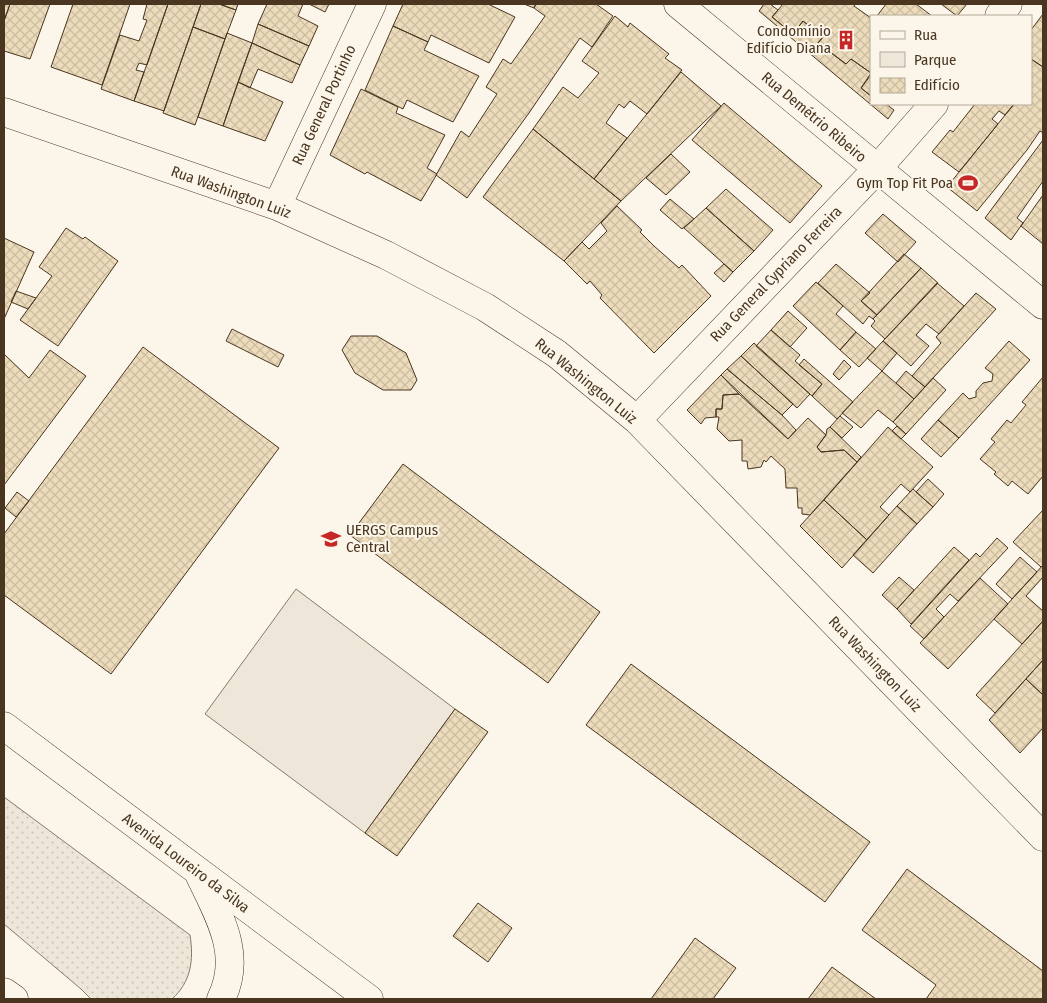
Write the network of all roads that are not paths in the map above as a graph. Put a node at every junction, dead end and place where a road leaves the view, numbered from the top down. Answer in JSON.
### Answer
{"nodes":[{"id":1,"x":372,"y":4,"type":"edge"},
{"id":2,"x":678,"y":4,"type":"edge"},
{"id":3,"x":1008,"y":4,"type":"edge"},
{"id":4,"x":1000,"y":15,"type":"edge"},
{"id":5,"x":933,"y":105,"type":"edge"},
{"id":6,"x":4,"y":112,"type":"edge"},
{"id":7,"x":877,"y":169,"type":"junction"},
{"id":8,"x":277,"y":206,"type":"junction"},
{"id":9,"x":1043,"y":305,"type":"edge"},
{"id":10,"x":637,"y":420,"type":"junction"},
{"id":11,"x":4,"y":726,"type":"edge"},
{"id":12,"x":1043,"y":837,"type":"edge"},
{"id":13,"x":198,"y":873,"type":"junction"},
{"id":14,"x":4,"y":992,"type":"edge"},
{"id":15,"x":14,"y":999,"type":"edge"},
{"id":16,"x":221,"y":999,"type":"edge"},
{"id":17,"x":369,"y":999,"type":"edge"}],
"edges":[{"from":1,"to":8,"type":"street","name":"Rua General Portinho"},
{"from":2,"to":7,"type":"street","name":"Rua Demétrio Ribeiro"},
{"from":3,"to":4,"type":"street"},
{"from":5,"to":7,"type":"street","name":"Rua General Cypriano Ferreira"},
{"from":6,"to":8,"type":"street","name":"Rua Washington Luiz"},
{"from":7,"to":9,"type":"street","name":"Rua Demétrio Ribeiro"},
{"from":7,"to":10,"type":"street","name":"Rua General Cypriano Ferreira"},
{"from":8,"to":10,"type":"street","name":"Rua Washington Luiz"},
{"from":10,"to":12,"type":"street","name":"Rua Washington Luiz"},
{"from":11,"to":13,"type":"street","name":"Avenida Loureiro da Silva"},
{"from":13,"to":16,"type":"street"},
{"from":13,"to":17,"type":"street","name":"Avenida Loureiro da Silva"},
{"from":14,"to":15,"type":"street"}]}
